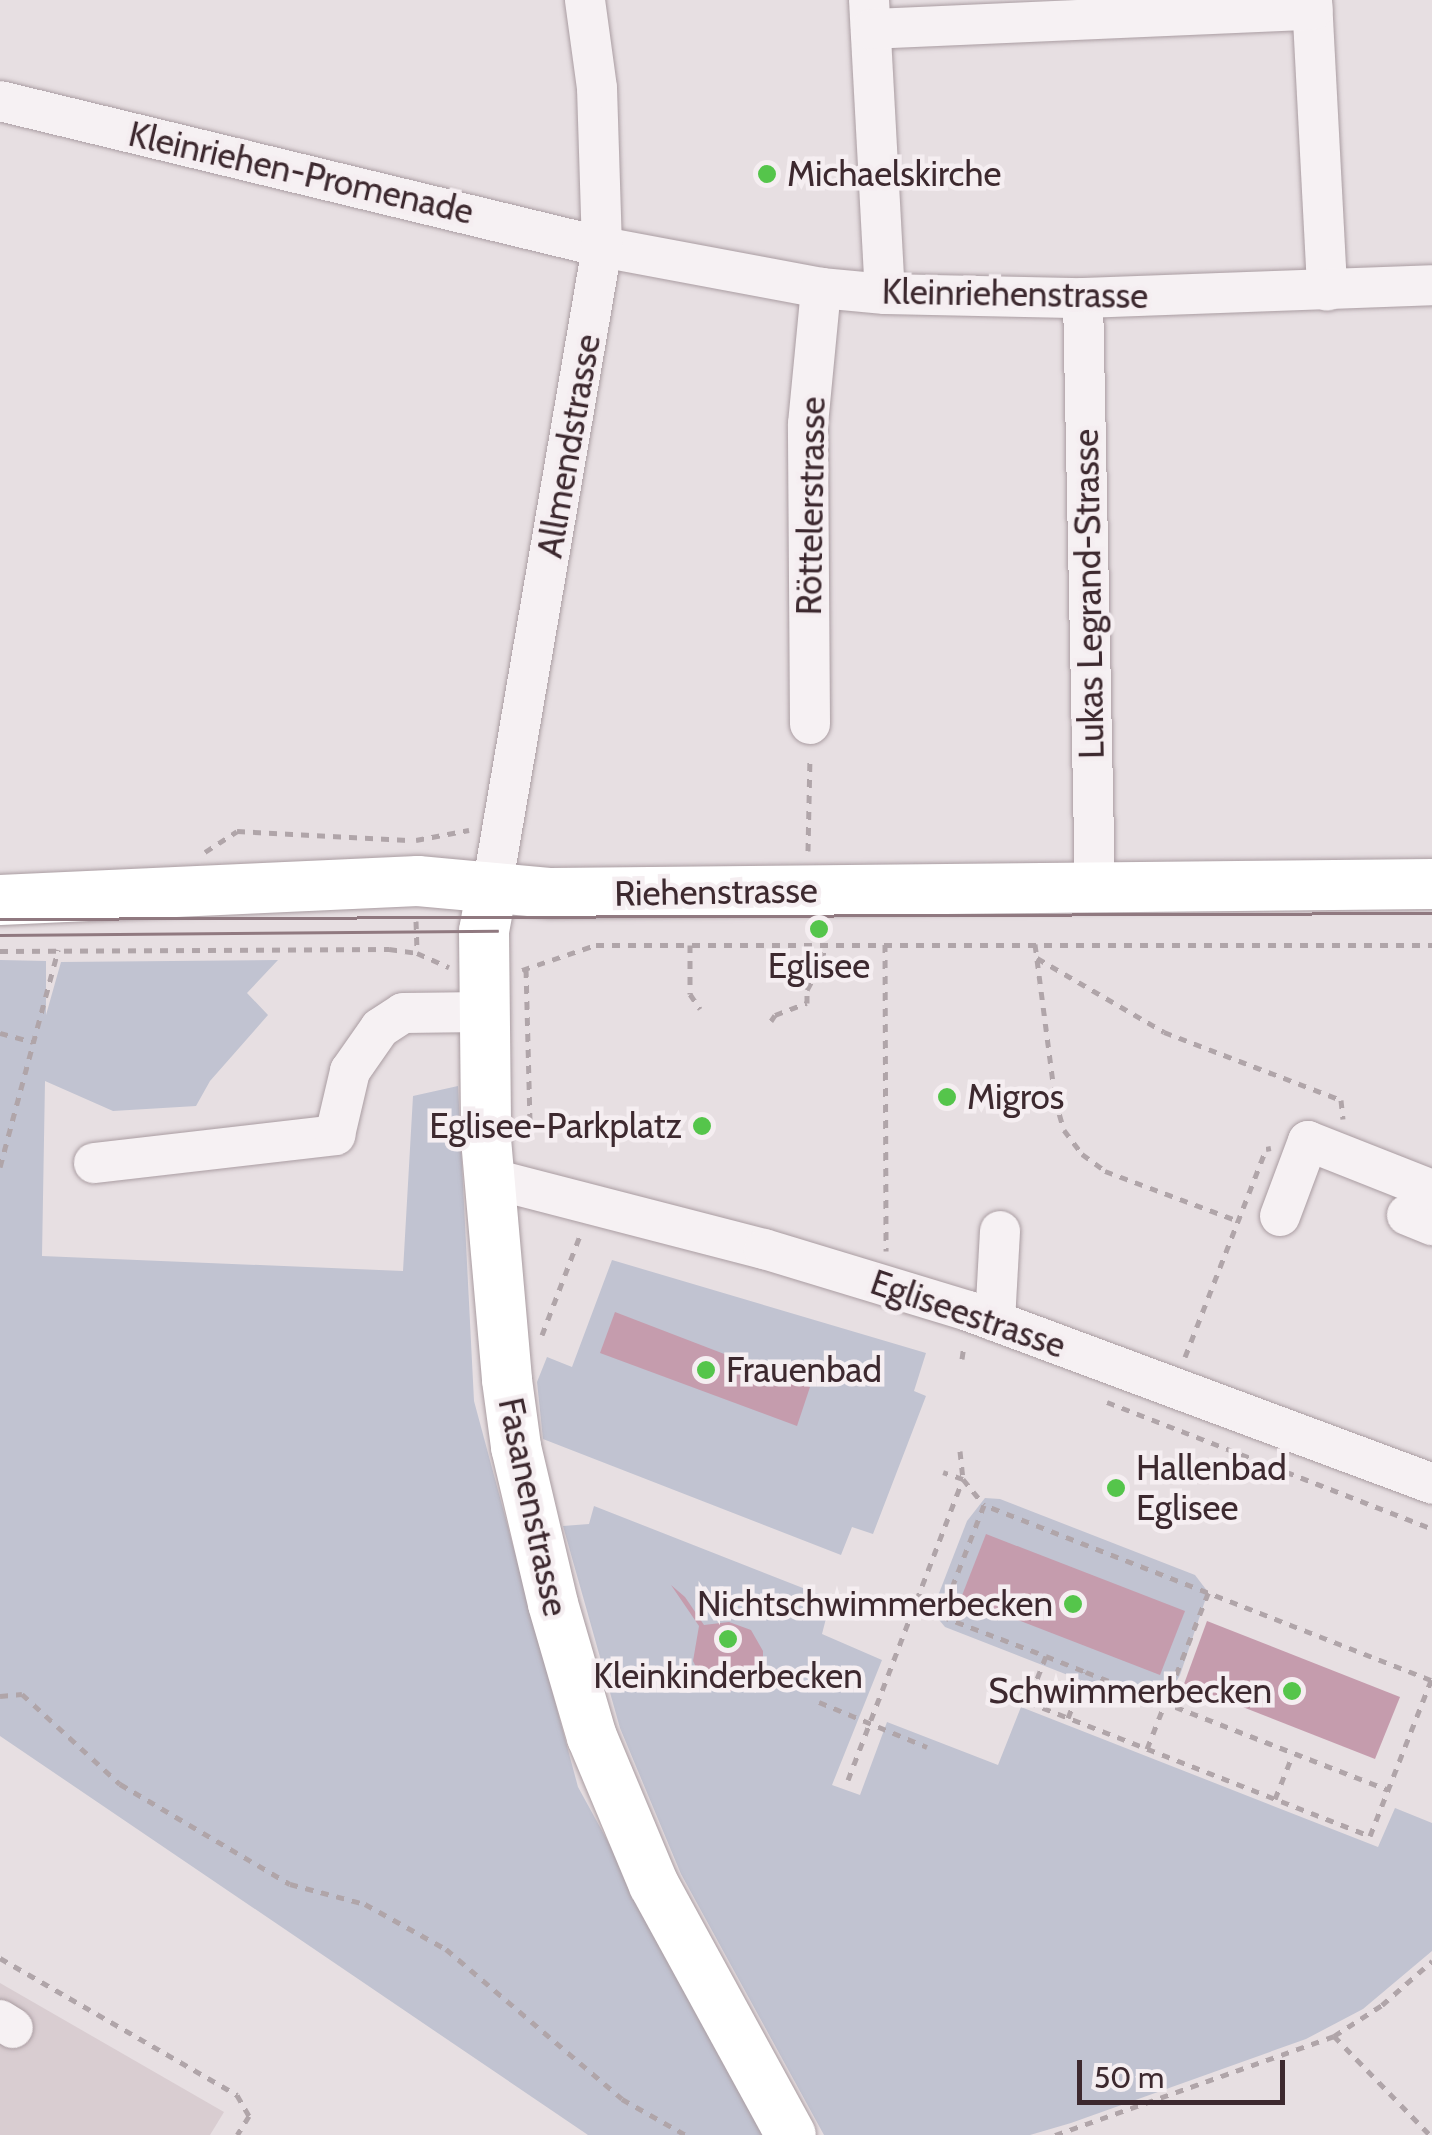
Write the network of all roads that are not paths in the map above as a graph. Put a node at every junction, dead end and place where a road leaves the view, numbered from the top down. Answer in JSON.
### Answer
{"nodes":[{"id":1,"x":585,"y":0,"type":"edge"},
{"id":2,"x":1312,"y":5,"type":"edge"},
{"id":3,"x":870,"y":15,"type":"edge"},
{"id":4,"x":0,"y":100,"type":"edge"},
{"id":5,"x":602,"y":248,"type":"junction"},
{"id":6,"x":1432,"y":286,"type":"edge"},
{"id":7,"x":821,"y":288,"type":"junction"},
{"id":8,"x":1326,"y":290,"type":"junction"},
{"id":9,"x":885,"y":294,"type":"junction"},
{"id":10,"x":1084,"y":298,"type":"junction"},
{"id":11,"x":810,"y":724,"type":"road end"},
{"id":12,"x":1432,"y":884,"type":"edge"},
{"id":13,"x":492,"y":888,"type":"junction"},
{"id":14,"x":1095,"y":890,"type":"junction"},
{"id":15,"x":0,"y":900,"type":"edge"},
{"id":16,"x":484,"y":1012,"type":"junction"},
{"id":17,"x":94,"y":1164,"type":"dead end"},
{"id":18,"x":492,"y":1180,"type":"junction"},
{"id":19,"x":1424,"y":1210,"type":"edge"},
{"id":20,"x":1280,"y":1216,"type":"dead end"},
{"id":21,"x":1000,"y":1231,"type":"dead end"},
{"id":22,"x":988,"y":1337,"type":"junction"},
{"id":23,"x":1431,"y":1479,"type":"edge"},
{"id":24,"x":791,"y":2135,"type":"edge"}],
"edges":[{"from":1,"to":5,"type":"street","name":"Allmendstrasse"},
{"from":2,"to":3,"type":"street"},
{"from":2,"to":8,"type":"street"},
{"from":3,"to":9,"type":"street"},
{"from":4,"to":5,"type":"street","name":"Kleinriehen-Promenade"},
{"from":5,"to":7,"type":"street","name":"Kleinriehenstrasse"},
{"from":5,"to":13,"type":"street","name":"Allmendstrasse"},
{"from":6,"to":8,"type":"street","name":"Kleinriehenstrasse"},
{"from":7,"to":9,"type":"street","name":"Kleinriehenstrasse"},
{"from":7,"to":11,"type":"street","name":"Röttelerstrasse"},
{"from":8,"to":10,"type":"street","name":"Kleinriehenstrasse"},
{"from":9,"to":10,"type":"street","name":"Kleinriehenstrasse"},
{"from":10,"to":14,"type":"street","name":"Lukas Legrand-Strasse"},
{"from":12,"to":14,"type":"main road","name":"Riehenstrasse"},
{"from":13,"to":14,"type":"main road","name":"Riehenstrasse"},
{"from":13,"to":15,"type":"main road","name":"Riehenstrasse"},
{"from":13,"to":16,"type":"main road","name":"Fasanenstrasse"},
{"from":16,"to":17,"type":"street"},
{"from":16,"to":18,"type":"main road","name":"Fasanenstrasse"},
{"from":18,"to":22,"type":"street","name":"Egliseestrasse"},
{"from":18,"to":24,"type":"main road","name":"Fasanenstrasse"},
{"from":19,"to":20,"type":"street"},
{"from":21,"to":22,"type":"street"},
{"from":22,"to":23,"type":"street","name":"Egliseestrasse"}]}
